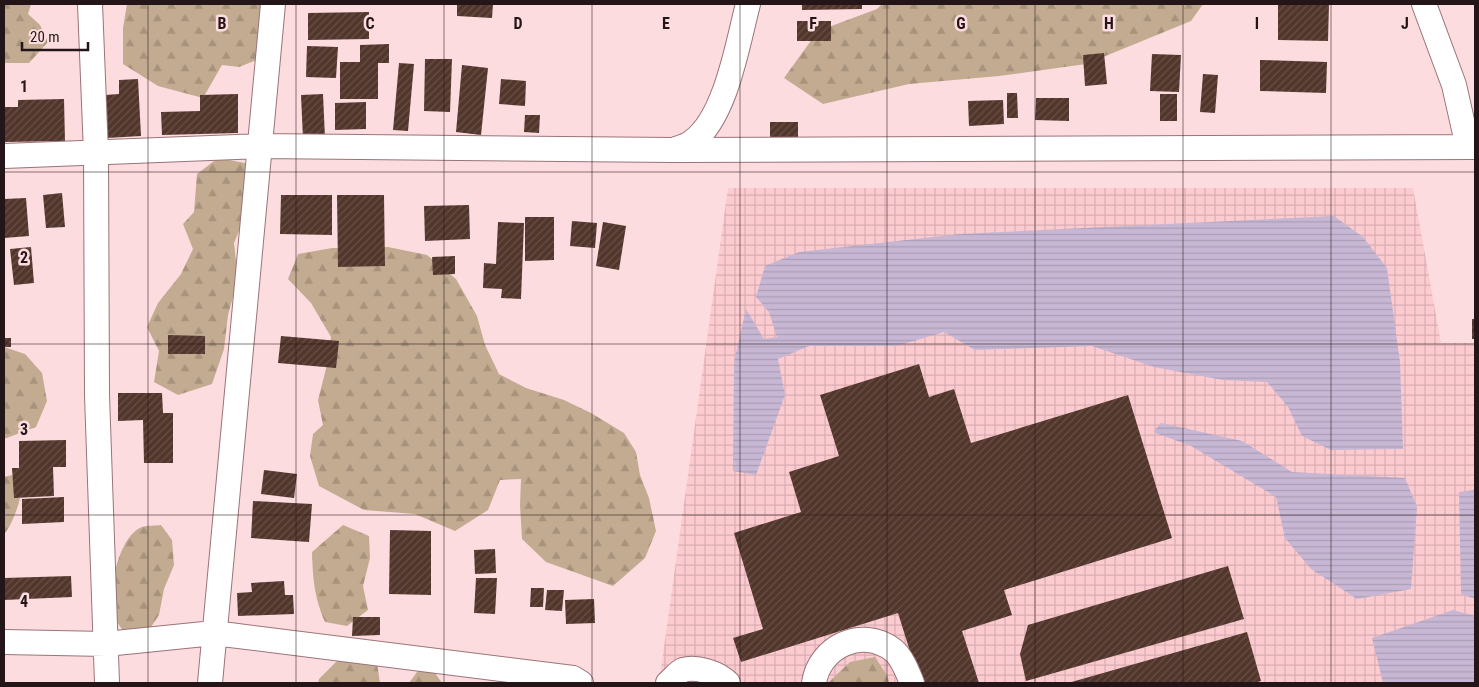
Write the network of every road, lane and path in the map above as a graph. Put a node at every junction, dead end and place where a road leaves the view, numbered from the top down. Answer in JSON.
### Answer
{"nodes":[{"id":1,"x":90,"y":4,"type":"edge"},
{"id":2,"x":273,"y":4,"type":"edge"},
{"id":3,"x":748,"y":4,"type":"edge"},
{"id":4,"x":1424,"y":4,"type":"edge"},
{"id":5,"x":260,"y":146,"type":"junction"},
{"id":6,"x":1472,"y":147,"type":"edge"},
{"id":7,"x":674,"y":150,"type":"junction"},
{"id":8,"x":96,"y":153,"type":"junction"},
{"id":9,"x":4,"y":156,"type":"edge"},
{"id":10,"x":214,"y":633,"type":"junction"},
{"id":11,"x":4,"y":642,"type":"edge"},
{"id":12,"x":106,"y":644,"type":"junction"},
{"id":13,"x":107,"y":683,"type":"edge"},
{"id":14,"x":210,"y":683,"type":"edge"},
{"id":15,"x":581,"y":683,"type":"edge"},
{"id":16,"x":668,"y":683,"type":"edge"},
{"id":17,"x":728,"y":683,"type":"edge"},
{"id":18,"x":814,"y":683,"type":"edge"},
{"id":19,"x":912,"y":683,"type":"edge"}],
"edges":[{"from":1,"to":8,"type":"street"},
{"from":2,"to":5,"type":"street"},
{"from":3,"to":7,"type":"street"},
{"from":4,"to":6,"type":"street"},
{"from":5,"to":7,"type":"street"},
{"from":5,"to":8,"type":"street"},
{"from":5,"to":10,"type":"street"},
{"from":6,"to":7,"type":"street"},
{"from":8,"to":9,"type":"street"},
{"from":8,"to":12,"type":"street"},
{"from":10,"to":12,"type":"street"},
{"from":10,"to":14,"type":"street"},
{"from":10,"to":15,"type":"street"},
{"from":11,"to":12,"type":"street"},
{"from":12,"to":13,"type":"street"},
{"from":16,"to":17,"type":"street"},
{"from":18,"to":19,"type":"street"}]}
